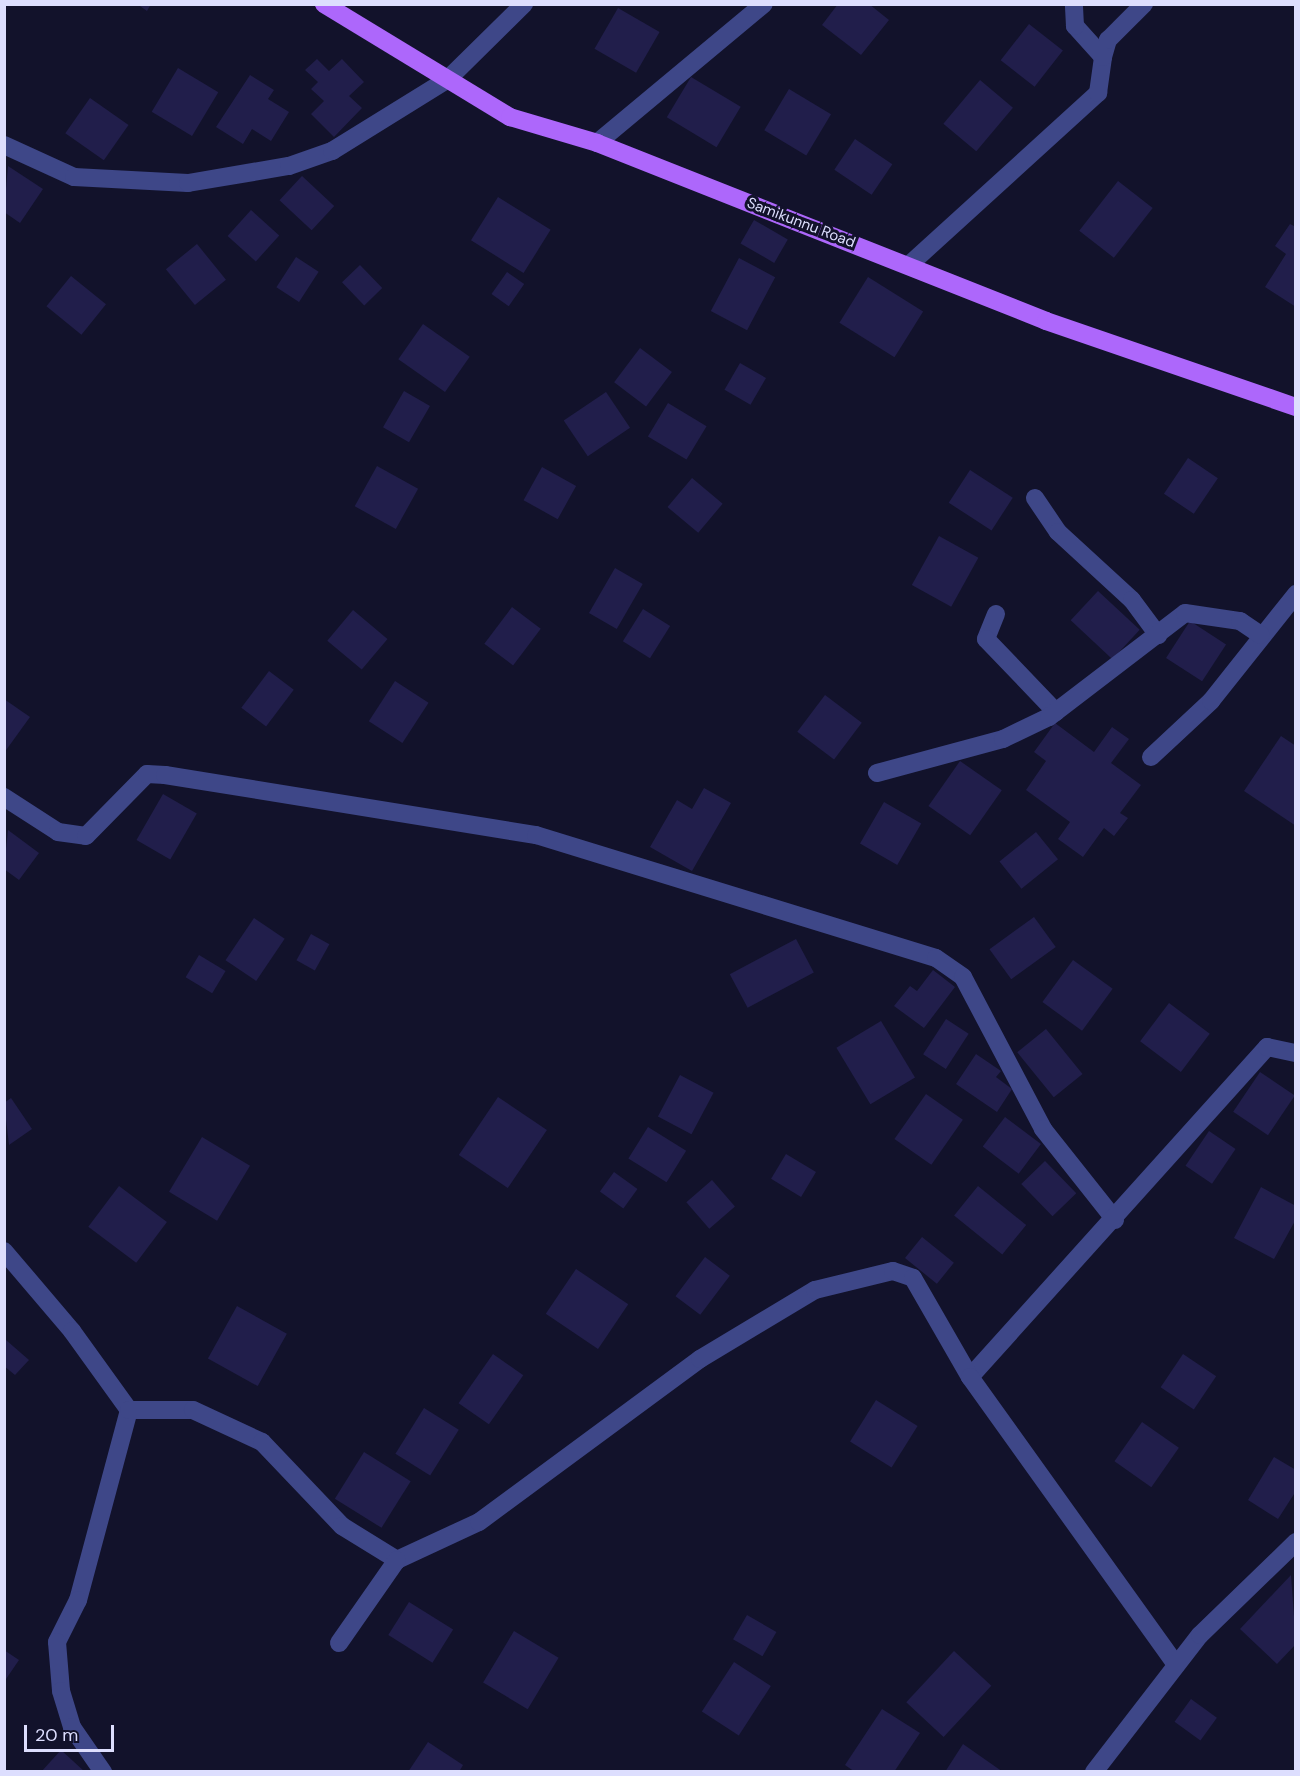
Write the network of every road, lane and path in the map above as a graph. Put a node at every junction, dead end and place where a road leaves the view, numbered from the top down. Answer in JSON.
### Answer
{"nodes":[{"id":1,"x":324,"y":4,"type":"edge"},
{"id":2,"x":524,"y":4,"type":"edge"},
{"id":3,"x":764,"y":4,"type":"edge"},
{"id":4,"x":1074,"y":4,"type":"edge"},
{"id":5,"x":1144,"y":4,"type":"edge"},
{"id":6,"x":1103,"y":57,"type":"junction"},
{"id":7,"x":448,"y":79,"type":"junction"},
{"id":8,"x":597,"y":143,"type":"junction"},
{"id":9,"x":4,"y":145,"type":"edge"},
{"id":10,"x":909,"y":265,"type":"junction"},
{"id":11,"x":1296,"y":407,"type":"edge"},
{"id":12,"x":1035,"y":498,"type":"dead end"},
{"id":13,"x":1296,"y":594,"type":"edge"},
{"id":14,"x":996,"y":614,"type":"dead end"},
{"id":15,"x":1158,"y":635,"type":"junction"},
{"id":16,"x":1261,"y":635,"type":"junction"},
{"id":17,"x":1056,"y":712,"type":"junction"},
{"id":18,"x":1151,"y":757,"type":"dead end"},
{"id":19,"x":877,"y":773,"type":"dead end"},
{"id":20,"x":4,"y":797,"type":"edge"},
{"id":21,"x":1296,"y":1053,"type":"edge"},
{"id":22,"x":1115,"y":1220,"type":"junction"},
{"id":23,"x":4,"y":1251,"type":"edge"},
{"id":24,"x":970,"y":1377,"type":"junction"},
{"id":25,"x":129,"y":1410,"type":"junction"},
{"id":26,"x":1296,"y":1542,"type":"edge"},
{"id":27,"x":397,"y":1560,"type":"junction"},
{"id":28,"x":339,"y":1643,"type":"dead end"},
{"id":29,"x":1176,"y":1665,"type":"junction"},
{"id":30,"x":103,"y":1772,"type":"edge"},
{"id":31,"x":1094,"y":1772,"type":"edge"}],
"edges":[{"from":1,"to":7,"type":"main road","name":"Samikunnu Road"},
{"from":2,"to":7,"type":"street"},
{"from":3,"to":8,"type":"street"},
{"from":4,"to":6,"type":"street"},
{"from":5,"to":6,"type":"street"},
{"from":6,"to":10,"type":"street"},
{"from":7,"to":8,"type":"main road","name":"Samikunnu Road"},
{"from":7,"to":9,"type":"street"},
{"from":8,"to":10,"type":"main road","name":"Samikunnu Road"},
{"from":10,"to":11,"type":"main road","name":"Samikunnu Road"},
{"from":12,"to":15,"type":"street"},
{"from":13,"to":16,"type":"street"},
{"from":14,"to":17,"type":"street"},
{"from":15,"to":16,"type":"street"},
{"from":15,"to":17,"type":"street"},
{"from":16,"to":18,"type":"street"},
{"from":17,"to":19,"type":"street"},
{"from":20,"to":22,"type":"street"},
{"from":21,"to":22,"type":"street"},
{"from":22,"to":24,"type":"street"},
{"from":23,"to":25,"type":"street"},
{"from":24,"to":27,"type":"street"},
{"from":24,"to":29,"type":"street"},
{"from":25,"to":27,"type":"street"},
{"from":25,"to":30,"type":"street"},
{"from":26,"to":29,"type":"street"},
{"from":27,"to":28,"type":"street"},
{"from":29,"to":31,"type":"street"}]}
